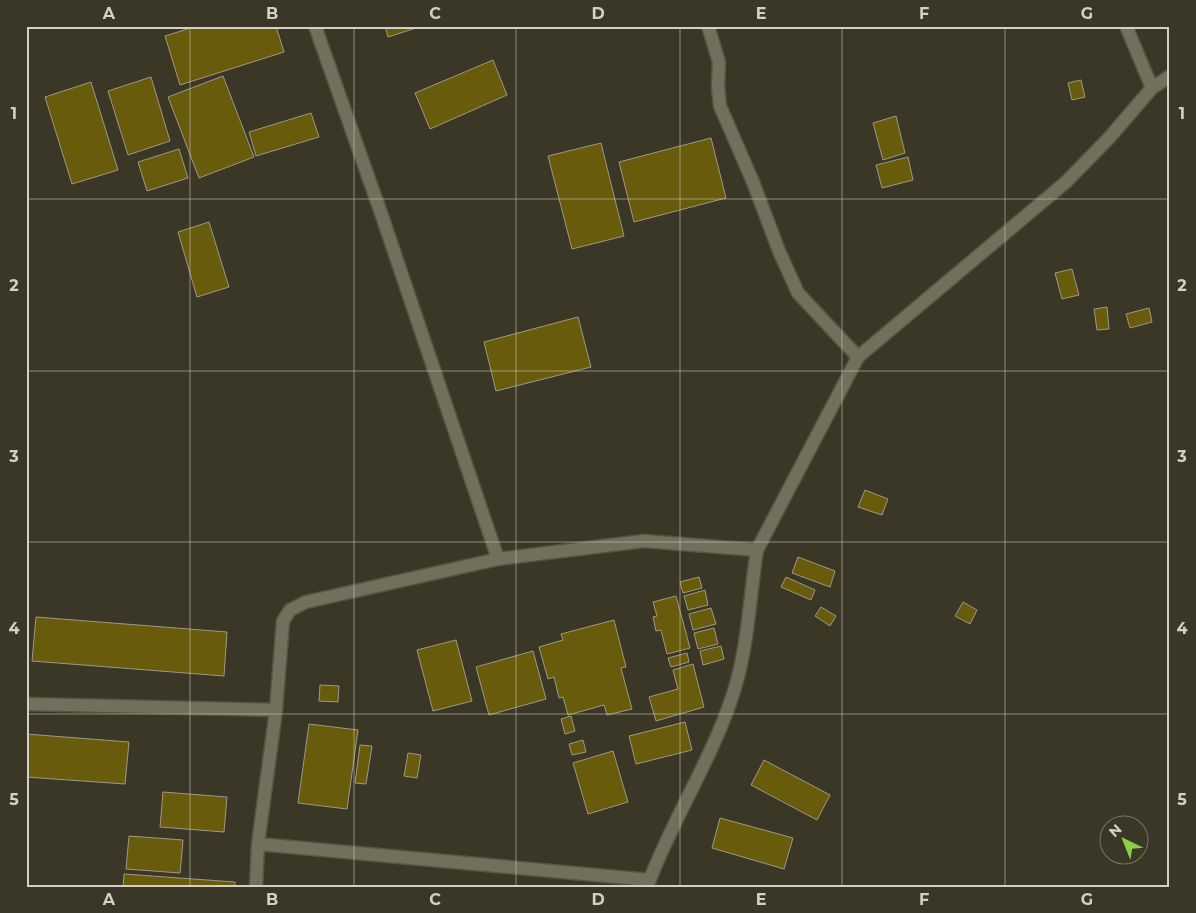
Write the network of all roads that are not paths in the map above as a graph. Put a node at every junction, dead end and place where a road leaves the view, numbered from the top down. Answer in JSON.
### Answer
{"nodes":[{"id":1,"x":315,"y":26,"type":"edge"},
{"id":2,"x":708,"y":26,"type":"edge"},
{"id":3,"x":1126,"y":26,"type":"edge"},
{"id":4,"x":1170,"y":76,"type":"edge"},
{"id":5,"x":1152,"y":88,"type":"junction"},
{"id":6,"x":858,"y":358,"type":"junction"},
{"id":7,"x":757,"y":550,"type":"junction"},
{"id":8,"x":498,"y":560,"type":"junction"},
{"id":9,"x":26,"y":704,"type":"edge"},
{"id":10,"x":276,"y":710,"type":"junction"},
{"id":11,"x":258,"y":844,"type":"junction"},
{"id":12,"x":648,"y":884,"type":"edge"},
{"id":13,"x":256,"y":887,"type":"edge"}],
"edges":[{"from":1,"to":8,"type":"street"},
{"from":2,"to":6,"type":"street"},
{"from":3,"to":5,"type":"street"},
{"from":4,"to":5,"type":"street"},
{"from":5,"to":6,"type":"street"},
{"from":6,"to":7,"type":"street"},
{"from":7,"to":8,"type":"street"},
{"from":7,"to":12,"type":"street"},
{"from":8,"to":10,"type":"street"},
{"from":9,"to":10,"type":"street"},
{"from":10,"to":11,"type":"street"},
{"from":11,"to":12,"type":"street"},
{"from":11,"to":13,"type":"street"}]}
